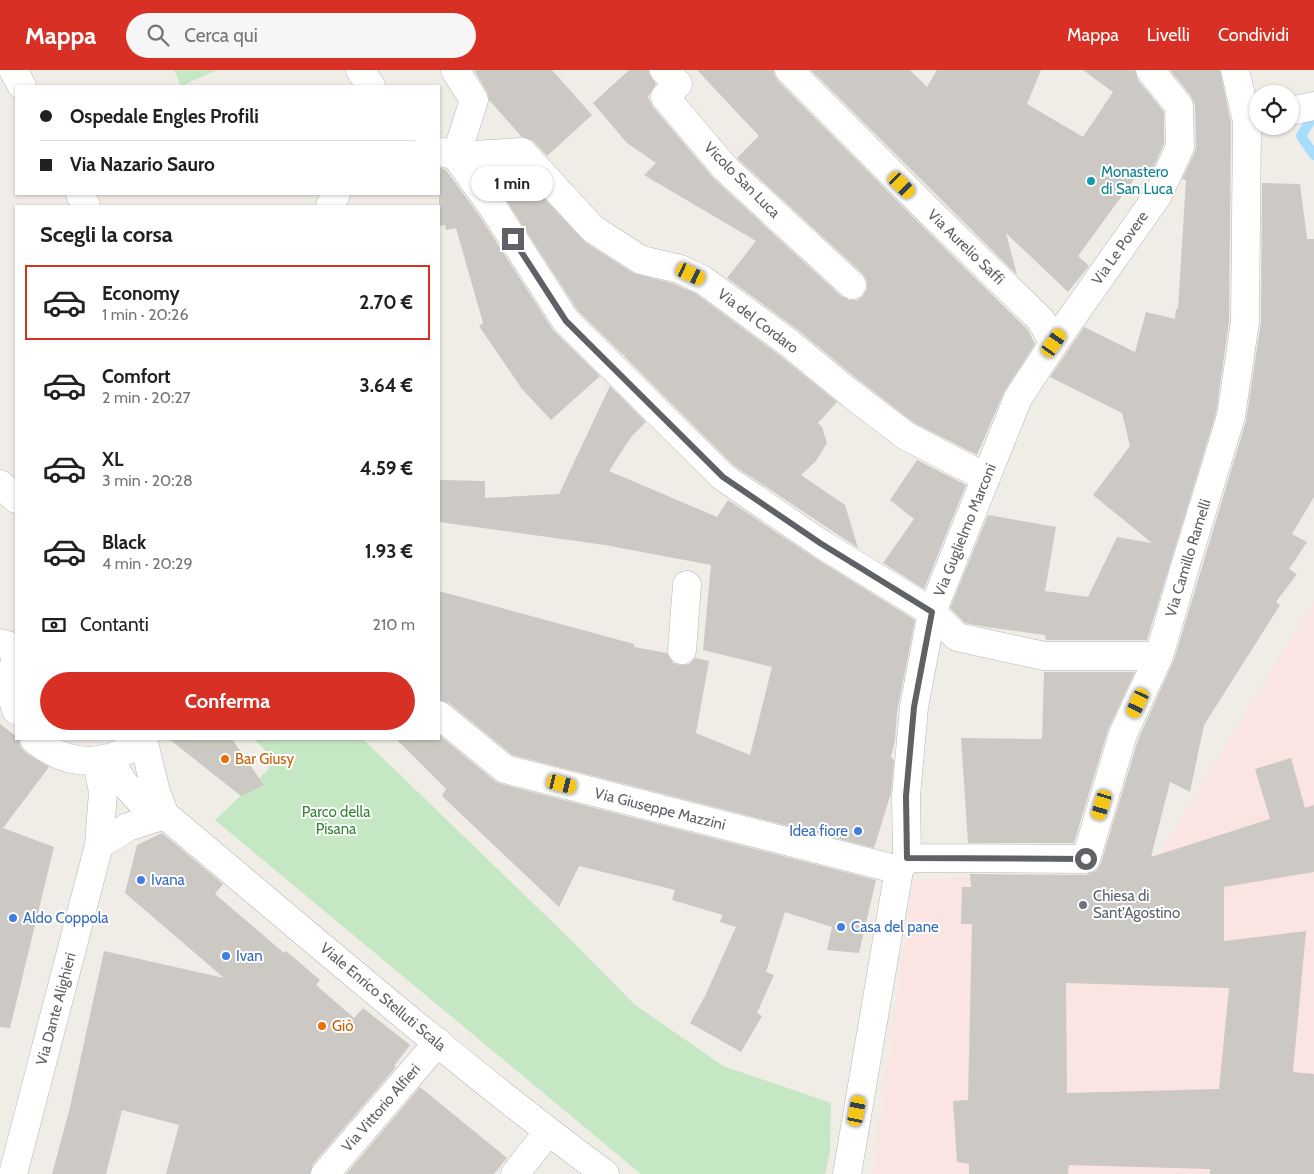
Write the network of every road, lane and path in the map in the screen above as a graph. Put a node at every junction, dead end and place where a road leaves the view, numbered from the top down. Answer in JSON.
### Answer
{"nodes":[{"id":1,"x":13,"y":70,"type":"edge"},
{"id":2,"x":360,"y":70,"type":"edge"},
{"id":3,"x":454,"y":70,"type":"edge"},
{"id":4,"x":789,"y":70,"type":"edge"},
{"id":5,"x":1150,"y":70,"type":"edge"},
{"id":6,"x":1235,"y":70,"type":"edge"},
{"id":7,"x":667,"y":71,"type":"edge"},
{"id":8,"x":21,"y":85,"type":"edge"},
{"id":9,"x":370,"y":85,"type":"edge"},
{"id":10,"x":1314,"y":106,"type":"edge"},
{"id":11,"x":1299,"y":109,"type":"edge"},
{"id":12,"x":1249,"y":111,"type":"edge"},
{"id":13,"x":1251,"y":135,"type":"edge"},
{"id":14,"x":448,"y":154,"type":"edge"},
{"id":15,"x":852,"y":285,"type":"dead end"},
{"id":16,"x":1054,"y":343,"type":"junction"},
{"id":17,"x":985,"y":477,"type":"junction"},
{"id":18,"x":0,"y":484,"type":"edge"},
{"id":19,"x":15,"y":498,"type":"edge"},
{"id":20,"x":687,"y":585,"type":"dead end"},
{"id":21,"x":932,"y":612,"type":"junction"},
{"id":22,"x":0,"y":643,"type":"edge"},
{"id":23,"x":15,"y":649,"type":"edge"},
{"id":24,"x":682,"y":650,"type":"dead end"},
{"id":25,"x":1159,"y":656,"type":"junction"},
{"id":26,"x":440,"y":716,"type":"edge"},
{"id":27,"x":35,"y":740,"type":"edge"},
{"id":28,"x":142,"y":740,"type":"edge"},
{"id":29,"x":143,"y":740,"type":"edge"},
{"id":30,"x":93,"y":759,"type":"junction"},
{"id":31,"x":165,"y":815,"type":"junction"},
{"id":32,"x":99,"y":845,"type":"junction"},
{"id":33,"x":903,"y":864,"type":"junction"},
{"id":34,"x":438,"y":1042,"type":"junction"},
{"id":35,"x":548,"y":1132,"type":"junction"},
{"id":36,"x":13,"y":1174,"type":"edge"},
{"id":37,"x":325,"y":1174,"type":"edge"},
{"id":38,"x":515,"y":1174,"type":"edge"},
{"id":39,"x":605,"y":1174,"type":"edge"},
{"id":40,"x":847,"y":1174,"type":"edge"}],
"edges":[{"from":1,"to":8,"type":"street"},
{"from":2,"to":9,"type":"street"},
{"from":3,"to":14,"type":"street"},
{"from":4,"to":16,"type":"street","name":"Via Aurelio Saffi"},
{"from":5,"to":16,"type":"street","name":"Via Le Povere"},
{"from":6,"to":12,"type":"street","name":"Via Camillo Ramelli"},
{"from":7,"to":15,"type":"street","name":"Vicolo San Luca"},
{"from":10,"to":11,"type":"street"},
{"from":13,"to":25,"type":"street","name":"Via Camillo Ramelli"},
{"from":14,"to":17,"type":"street","name":"Via del Cordaro"},
{"from":14,"to":21,"type":"street"},
{"from":16,"to":17,"type":"street","name":"Via Guglielmo Marconi"},
{"from":17,"to":21,"type":"street","name":"Via Guglielmo Marconi"},
{"from":18,"to":19,"type":"street"},
{"from":20,"to":24,"type":"street"},
{"from":21,"to":25,"type":"street"},
{"from":21,"to":33,"type":"street","name":"Via Guglielmo Marconi"},
{"from":22,"to":23,"type":"street"},
{"from":25,"to":33,"type":"street","name":"Via Camillo Ramelli"},
{"from":26,"to":33,"type":"street","name":"Via Giuseppe Mazzini"},
{"from":27,"to":30,"type":"street"},
{"from":28,"to":30,"type":"street"},
{"from":29,"to":31,"type":"street","name":"Viale Enrico Stelluti Scala"},
{"from":30,"to":31,"type":"street","name":"Viale Enrico Stelluti Scala"},
{"from":30,"to":32,"type":"street","name":"Via Dante Alighieri"},
{"from":31,"to":32,"type":"street"},
{"from":31,"to":34,"type":"street","name":"Viale Enrico Stelluti Scala"},
{"from":32,"to":36,"type":"street","name":"Via Dante Alighieri"},
{"from":33,"to":40,"type":"street","name":"Via Guglielmo Marconi"},
{"from":34,"to":35,"type":"street","name":"Viale Enrico Stelluti Scala"},
{"from":34,"to":37,"type":"street","name":"Via Vittorio Alfieri"},
{"from":35,"to":38,"type":"street"},
{"from":35,"to":39,"type":"street","name":"Viale Enrico Stelluti Scala"}]}
